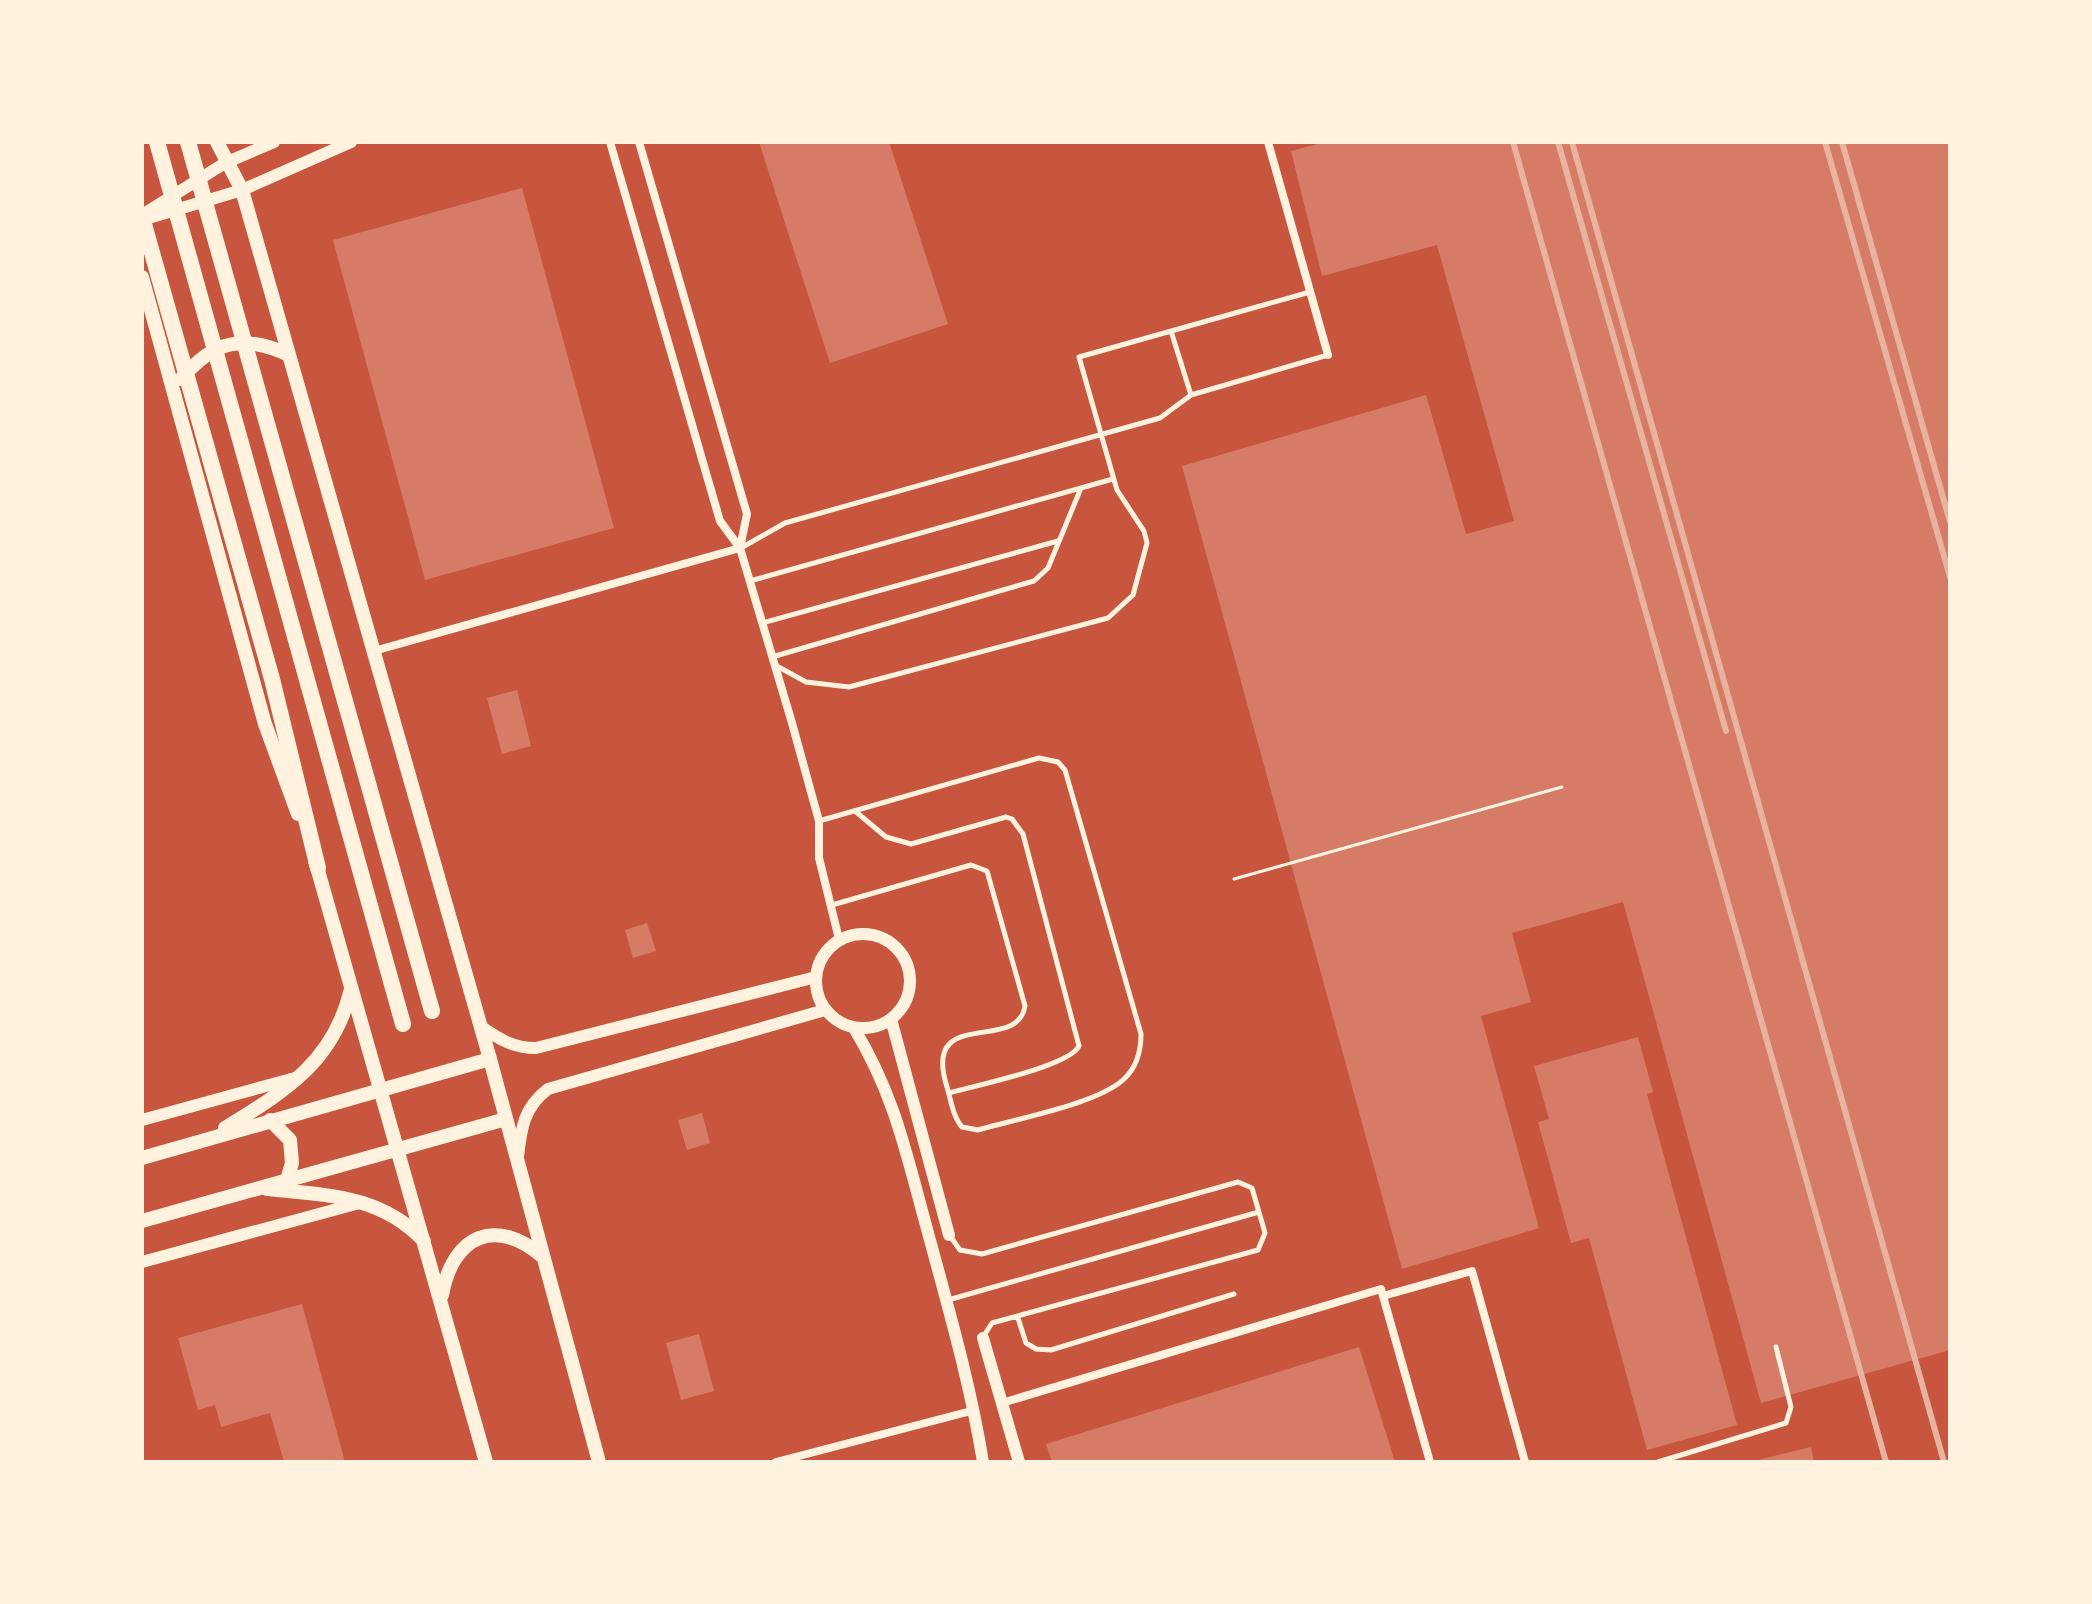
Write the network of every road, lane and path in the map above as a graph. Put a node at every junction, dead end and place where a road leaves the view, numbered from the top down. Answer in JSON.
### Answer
{"nodes":[{"id":1,"x":157,"y":142,"type":"edge"},
{"id":2,"x":188,"y":142,"type":"edge"},
{"id":3,"x":217,"y":142,"type":"edge"},
{"id":4,"x":274,"y":142,"type":"edge"},
{"id":5,"x":351,"y":142,"type":"edge"},
{"id":6,"x":610,"y":142,"type":"edge"},
{"id":7,"x":639,"y":142,"type":"edge"},
{"id":8,"x":1268,"y":142,"type":"edge"},
{"id":9,"x":225,"y":163,"type":"junction"},
{"id":10,"x":242,"y":190,"type":"junction"},
{"id":11,"x":142,"y":217,"type":"edge"},
{"id":12,"x":142,"y":277,"type":"edge"},
{"id":13,"x":1310,"y":292,"type":"junction"},
{"id":14,"x":1171,"y":331,"type":"junction"},
{"id":15,"x":289,"y":355,"type":"junction"},
{"id":16,"x":1328,"y":355,"type":"joint"},
{"id":17,"x":172,"y":388,"type":"junction"},
{"id":18,"x":1191,"y":395,"type":"junction"},
{"id":19,"x":1101,"y":435,"type":"junction"},
{"id":20,"x":1113,"y":479,"type":"junction"},
{"id":21,"x":1081,"y":488,"type":"junction"},
{"id":22,"x":1059,"y":541,"type":"junction"},
{"id":23,"x":740,"y":548,"type":"junction"},
{"id":24,"x":750,"y":581,"type":"junction"},
{"id":25,"x":762,"y":623,"type":"junction"},
{"id":26,"x":374,"y":651,"type":"junction"},
{"id":27,"x":773,"y":661,"type":"junction"},
{"id":28,"x":1562,"y":787,"type":"dead end"},
{"id":29,"x":855,"y":811,"type":"junction"},
{"id":30,"x":819,"y":821,"type":"junction"},
{"id":31,"x":318,"y":868,"type":"junction"},
{"id":32,"x":1234,"y":879,"type":"dead end"},
{"id":33,"x":831,"y":905,"type":"junction"},
{"id":34,"x":839,"y":939,"type":"junction"},
{"id":35,"x":816,"y":977,"type":"junction"},
{"id":36,"x":352,"y":984,"type":"junction"},
{"id":37,"x":825,"y":1010,"type":"junction"},
{"id":38,"x":432,"y":1011,"type":"dead end"},
{"id":39,"x":891,"y":1019,"type":"junction"},
{"id":40,"x":403,"y":1024,"type":"dead end"},
{"id":41,"x":480,"y":1026,"type":"junction"},
{"id":42,"x":854,"y":1028,"type":"junction"},
{"id":43,"x":490,"y":1059,"type":"junction"},
{"id":44,"x":298,"y":1077,"type":"junction"},
{"id":45,"x":382,"y":1089,"type":"junction"},
{"id":46,"x":949,"y":1093,"type":"junction"},
{"id":47,"x":506,"y":1119,"type":"junction"},
{"id":48,"x":142,"y":1120,"type":"edge"},
{"id":49,"x":270,"y":1120,"type":"junction"},
{"id":50,"x":208,"y":1139,"type":"junction"},
{"id":51,"x":398,"y":1149,"type":"junction"},
{"id":52,"x":142,"y":1158,"type":"edge"},
{"id":53,"x":518,"y":1160,"type":"junction"},
{"id":54,"x":287,"y":1180,"type":"junction"},
{"id":55,"x":258,"y":1188,"type":"junction"},
{"id":56,"x":365,"y":1202,"type":"junction"},
{"id":57,"x":1259,"y":1212,"type":"junction"},
{"id":58,"x":142,"y":1221,"type":"edge"},
{"id":59,"x":949,"y":1235,"type":"joint"},
{"id":60,"x":427,"y":1246,"type":"junction"},
{"id":61,"x":544,"y":1258,"type":"junction"},
{"id":62,"x":142,"y":1262,"type":"edge"},
{"id":63,"x":1234,"y":1294,"type":"dead end"},
{"id":64,"x":1383,"y":1296,"type":"junction"},
{"id":65,"x":441,"y":1298,"type":"junction"},
{"id":66,"x":947,"y":1300,"type":"junction"},
{"id":67,"x":1018,"y":1318,"type":"junction"},
{"id":68,"x":983,"y":1338,"type":"joint"},
{"id":69,"x":1776,"y":1347,"type":"dead end"},
{"id":70,"x":1002,"y":1403,"type":"junction"},
{"id":71,"x":975,"y":1410,"type":"junction"},
{"id":72,"x":486,"y":1462,"type":"edge"},
{"id":73,"x":599,"y":1462,"type":"edge"},
{"id":74,"x":776,"y":1462,"type":"edge"},
{"id":75,"x":983,"y":1462,"type":"edge"},
{"id":76,"x":1019,"y":1462,"type":"edge"},
{"id":77,"x":1430,"y":1462,"type":"edge"},
{"id":78,"x":1525,"y":1462,"type":"edge"},
{"id":79,"x":1658,"y":1462,"type":"edge"}],
"edges":[{"from":1,"to":40,"type":"highway"},
{"from":2,"to":38,"type":"highway"},
{"from":3,"to":9,"type":"main road"},
{"from":4,"to":9,"type":"main road"},
{"from":5,"to":10,"type":"main road"},
{"from":6,"to":23,"type":"street"},
{"from":7,"to":23,"type":"street"},
{"from":8,"to":13,"type":"street"},
{"from":9,"to":10,"type":"main road"},
{"from":9,"to":11,"type":"main road"},
{"from":10,"to":11,"type":"main road"},
{"from":10,"to":15,"type":"main road"},
{"from":11,"to":31,"type":"highway"},
{"from":12,"to":17,"type":"main road"},
{"from":13,"to":14,"type":"lane"},
{"from":13,"to":16,"type":"street"},
{"from":14,"to":18,"type":"lane"},
{"from":14,"to":19,"type":"lane"},
{"from":15,"to":17,"type":"main road"},
{"from":15,"to":26,"type":"main road"},
{"from":16,"to":18,"type":"lane"},
{"from":17,"to":31,"type":"main road"},
{"from":18,"to":19,"type":"lane"},
{"from":19,"to":20,"type":"lane"},
{"from":19,"to":23,"type":"lane"},
{"from":20,"to":21,"type":"lane"},
{"from":20,"to":27,"type":"lane"},
{"from":21,"to":22,"type":"lane"},
{"from":21,"to":24,"type":"lane"},
{"from":22,"to":25,"type":"lane"},
{"from":22,"to":27,"type":"lane"},
{"from":23,"to":24,"type":"street"},
{"from":23,"to":26,"type":"street"},
{"from":24,"to":25,"type":"street"},
{"from":25,"to":27,"type":"street"},
{"from":26,"to":41,"type":"main road"},
{"from":27,"to":30,"type":"street"},
{"from":28,"to":32,"type":"path"},
{"from":29,"to":30,"type":"lane"},
{"from":29,"to":46,"type":"lane"},
{"from":29,"to":46,"type":"lane"},
{"from":30,"to":33,"type":"street"},
{"from":31,"to":36,"type":"main road"},
{"from":33,"to":34,"type":"street"},
{"from":33,"to":46,"type":"lane"},
{"from":34,"to":35,"type":"main road"},
{"from":34,"to":39,"type":"main road"},
{"from":35,"to":37,"type":"main road"},
{"from":35,"to":41,"type":"main road"},
{"from":36,"to":44,"type":"main road"},
{"from":36,"to":45,"type":"main road"},
{"from":37,"to":42,"type":"main road"},
{"from":37,"to":53,"type":"main road"},
{"from":39,"to":42,"type":"main road"},
{"from":39,"to":59,"type":"main road"},
{"from":41,"to":43,"type":"main road"},
{"from":42,"to":66,"type":"main road"},
{"from":43,"to":45,"type":"main road"},
{"from":43,"to":47,"type":"main road"},
{"from":44,"to":48,"type":"main road"},
{"from":44,"to":50,"type":"main road"},
{"from":45,"to":49,"type":"main road"},
{"from":45,"to":51,"type":"main road"},
{"from":47,"to":51,"type":"main road"},
{"from":47,"to":53,"type":"main road"},
{"from":49,"to":50,"type":"main road"},
{"from":49,"to":54,"type":"main road"},
{"from":50,"to":52,"type":"main road"},
{"from":51,"to":54,"type":"main road"},
{"from":51,"to":60,"type":"main road"},
{"from":53,"to":61,"type":"main road"},
{"from":54,"to":55,"type":"main road"},
{"from":55,"to":56,"type":"main road"},
{"from":55,"to":58,"type":"main road"},
{"from":56,"to":60,"type":"main road"},
{"from":56,"to":62,"type":"main road"},
{"from":57,"to":59,"type":"lane"},
{"from":57,"to":66,"type":"lane"},
{"from":57,"to":67,"type":"lane"},
{"from":60,"to":65,"type":"main road"},
{"from":61,"to":65,"type":"main road"},
{"from":61,"to":73,"type":"main road"},
{"from":63,"to":67,"type":"lane"},
{"from":64,"to":70,"type":"street"},
{"from":64,"to":77,"type":"street"},
{"from":64,"to":78,"type":"street"},
{"from":65,"to":72,"type":"main road"},
{"from":66,"to":71,"type":"main road"},
{"from":67,"to":68,"type":"lane"},
{"from":68,"to":70,"type":"main road"},
{"from":69,"to":79,"type":"lane"},
{"from":70,"to":76,"type":"main road"},
{"from":71,"to":74,"type":"street"},
{"from":71,"to":75,"type":"main road"}]}
